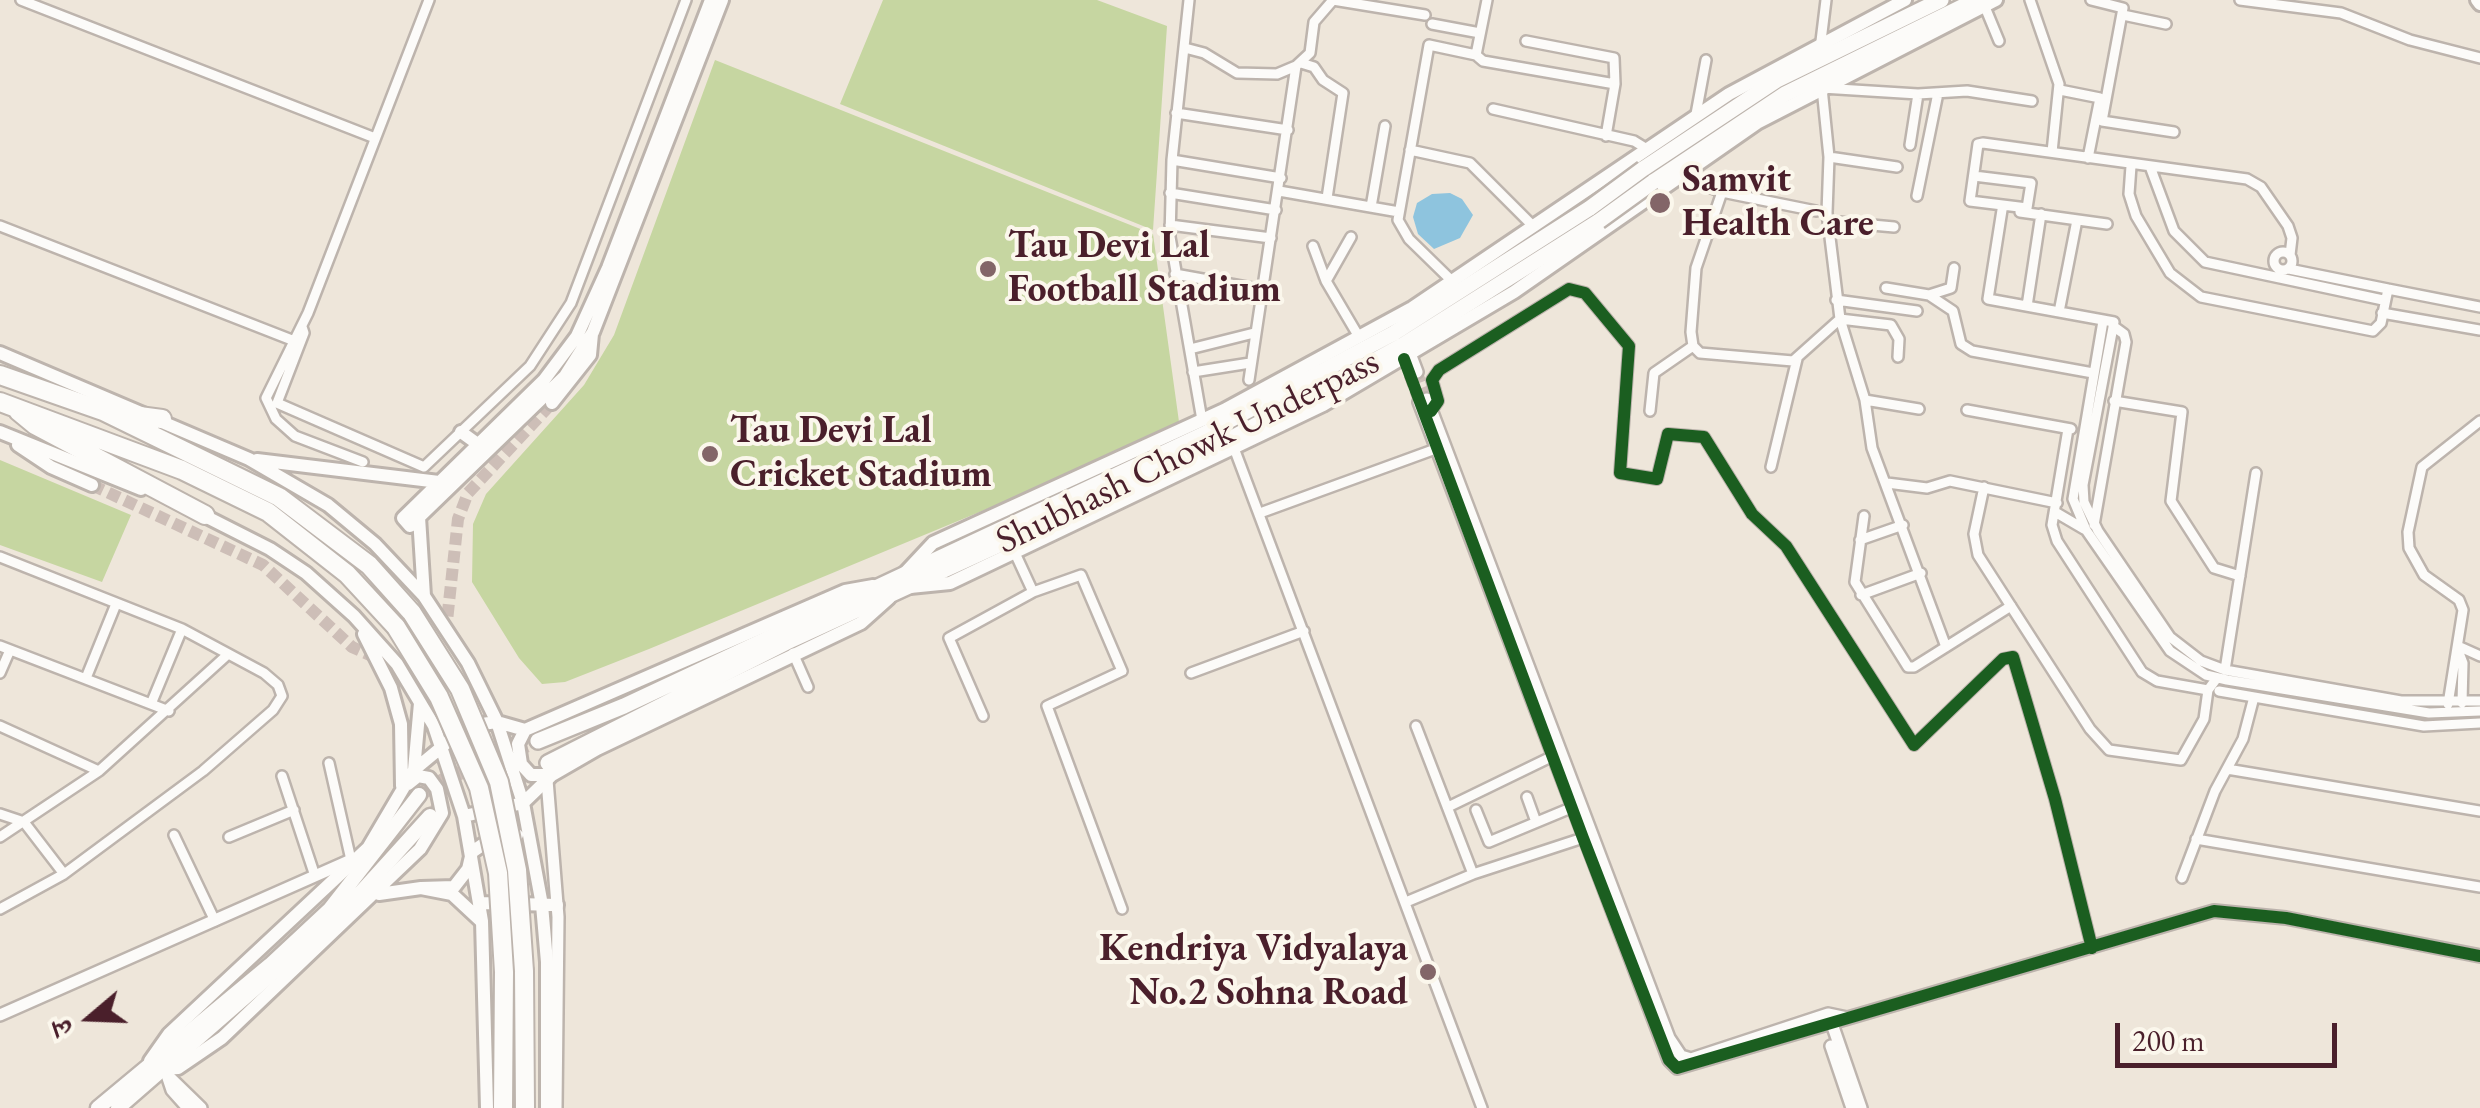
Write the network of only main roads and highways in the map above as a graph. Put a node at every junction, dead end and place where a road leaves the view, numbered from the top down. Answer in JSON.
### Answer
{"nodes":[{"id":1,"x":711,"y":0,"type":"edge"},
{"id":2,"x":722,"y":0,"type":"edge"},
{"id":3,"x":1904,"y":0,"type":"edge"},
{"id":4,"x":1941,"y":0,"type":"edge"},
{"id":5,"x":1986,"y":2,"type":"edge"},
{"id":6,"x":1648,"y":175,"type":"junction"},
{"id":7,"x":1606,"y":177,"type":"junction"},
{"id":8,"x":1629,"y":213,"type":"junction"},
{"id":9,"x":592,"y":332,"type":"junction"},
{"id":10,"x":0,"y":354,"type":"edge"},
{"id":11,"x":0,"y":375,"type":"edge"},
{"id":12,"x":552,"y":403,"type":"tunnel mouth"},
{"id":13,"x":7,"y":404,"type":"edge"},
{"id":14,"x":104,"y":411,"type":"junction"},
{"id":15,"x":162,"y":419,"type":"junction"},
{"id":16,"x":0,"y":432,"type":"edge"},
{"id":17,"x":462,"y":432,"type":"road end"},
{"id":18,"x":479,"y":445,"type":"junction"},
{"id":19,"x":250,"y":459,"type":"junction"},
{"id":20,"x":439,"y":482,"type":"junction"},
{"id":21,"x":92,"y":485,"type":"tunnel mouth"},
{"id":22,"x":205,"y":515,"type":"junction"},
{"id":23,"x":419,"y":518,"type":"junction"},
{"id":24,"x":906,"y":582,"type":"junction"},
{"id":25,"x":888,"y":590,"type":"junction"},
{"id":26,"x":424,"y":596,"type":"junction"},
{"id":27,"x":354,"y":616,"type":"junction"},
{"id":28,"x":463,"y":656,"type":"junction"},
{"id":29,"x":410,"y":686,"type":"junction"},
{"id":30,"x":420,"y":703,"type":"junction"},
{"id":31,"x":497,"y":722,"type":"junction"},
{"id":32,"x":525,"y":730,"type":"junction"},
{"id":33,"x":538,"y":740,"type":"tunnel mouth"},
{"id":34,"x":443,"y":748,"type":"junction"},
{"id":35,"x":414,"y":770,"type":"junction"},
{"id":36,"x":549,"y":772,"type":"junction"},
{"id":37,"x":409,"y":792,"type":"junction"},
{"id":38,"x":522,"y":803,"type":"junction"},
{"id":39,"x":430,"y":816,"type":"tunnel mouth"},
{"id":40,"x":464,"y":816,"type":"junction"},
{"id":41,"x":529,"y":841,"type":"junction"},
{"id":42,"x":472,"y":852,"type":"junction"},
{"id":43,"x":421,"y":888,"type":"junction"},
{"id":44,"x":372,"y":898,"type":"junction"},
{"id":45,"x":479,"y":902,"type":"junction"},
{"id":46,"x":549,"y":905,"type":"junction"},
{"id":47,"x":482,"y":921,"type":"junction"},
{"id":48,"x":164,"y":1069,"type":"junction"},
{"id":49,"x":98,"y":1108,"type":"edge"},
{"id":50,"x":118,"y":1108,"type":"edge"},
{"id":51,"x":487,"y":1108,"type":"edge"},
{"id":52,"x":502,"y":1108,"type":"edge"},
{"id":53,"x":525,"y":1108,"type":"edge"},
{"id":54,"x":547,"y":1108,"type":"edge"}],
"edges":[{"from":1,"to":18,"type":"main road"},
{"from":2,"to":9,"type":"main road"},
{"from":3,"to":7,"type":"main road"},
{"from":4,"to":6,"type":"highway","name":"Shubhash Chowk Underpass"},
{"from":5,"to":6,"type":"highway","name":"Shubhash Chowk Underpass"},
{"from":5,"to":8,"type":"main road"},
{"from":6,"to":24,"type":"highway","name":"Shubhash Chowk Underpass","bridge":true},
{"from":7,"to":8,"type":"main road"},
{"from":7,"to":24,"type":"main road"},
{"from":8,"to":24,"type":"main road"},
{"from":9,"to":12,"type":"main road"},
{"from":9,"to":23,"type":"main road"},
{"from":10,"to":15,"type":"main road"},
{"from":11,"to":14,"type":"highway"},
{"from":13,"to":22,"type":"highway"},
{"from":13,"to":52,"type":"highway","bridge":true},
{"from":14,"to":15,"type":"highway"},
{"from":14,"to":53,"type":"highway","bridge":true},
{"from":15,"to":19,"type":"main road"},
{"from":16,"to":21,"type":"main road"},
{"from":16,"to":22,"type":"main road"},
{"from":17,"to":18,"type":"main road"},
{"from":18,"to":20,"type":"main road"},
{"from":19,"to":20,"type":"main road"},
{"from":19,"to":26,"type":"main road"},
{"from":20,"to":23,"type":"main road"},
{"from":22,"to":27,"type":"main road"},
{"from":23,"to":26,"type":"main road"},
{"from":24,"to":25,"type":"highway","name":"Shubhash Chowk Underpass"},
{"from":25,"to":32,"type":"main road"},
{"from":25,"to":33,"type":"highway"},
{"from":25,"to":36,"type":"highway"},
{"from":25,"to":36,"type":"main road"},
{"from":26,"to":28,"type":"main road"},
{"from":27,"to":29,"type":"main road"},
{"from":27,"to":37,"type":"main road"},
{"from":28,"to":29,"type":"main road"},
{"from":28,"to":31,"type":"main road"},
{"from":29,"to":30,"type":"main road"},
{"from":30,"to":34,"type":"main road"},
{"from":30,"to":35,"type":"main road"},
{"from":31,"to":32,"type":"main road"},
{"from":31,"to":34,"type":"main road"},
{"from":31,"to":38,"type":"main road"},
{"from":32,"to":36,"type":"main road"},
{"from":34,"to":35,"type":"main road"},
{"from":34,"to":40,"type":"main road"},
{"from":35,"to":37,"type":"main road"},
{"from":36,"to":38,"type":"main road"},
{"from":37,"to":44,"type":"main road"},
{"from":37,"to":48,"type":"main road"},
{"from":37,"to":48,"type":"main road"},
{"from":38,"to":40,"type":"main road"},
{"from":38,"to":41,"type":"main road"},
{"from":39,"to":48,"type":"main road"},
{"from":40,"to":42,"type":"main road"},
{"from":41,"to":42,"type":"main road"},
{"from":41,"to":46,"type":"main road"},
{"from":42,"to":43,"type":"main road"},
{"from":42,"to":45,"type":"main road"},
{"from":43,"to":44,"type":"main road"},
{"from":43,"to":47,"type":"main road"},
{"from":44,"to":48,"type":"main road"},
{"from":45,"to":46,"type":"main road"},
{"from":45,"to":47,"type":"main road"},
{"from":46,"to":54,"type":"main road"},
{"from":47,"to":51,"type":"main road"},
{"from":48,"to":49,"type":"main road"},
{"from":48,"to":50,"type":"main road"}]}
